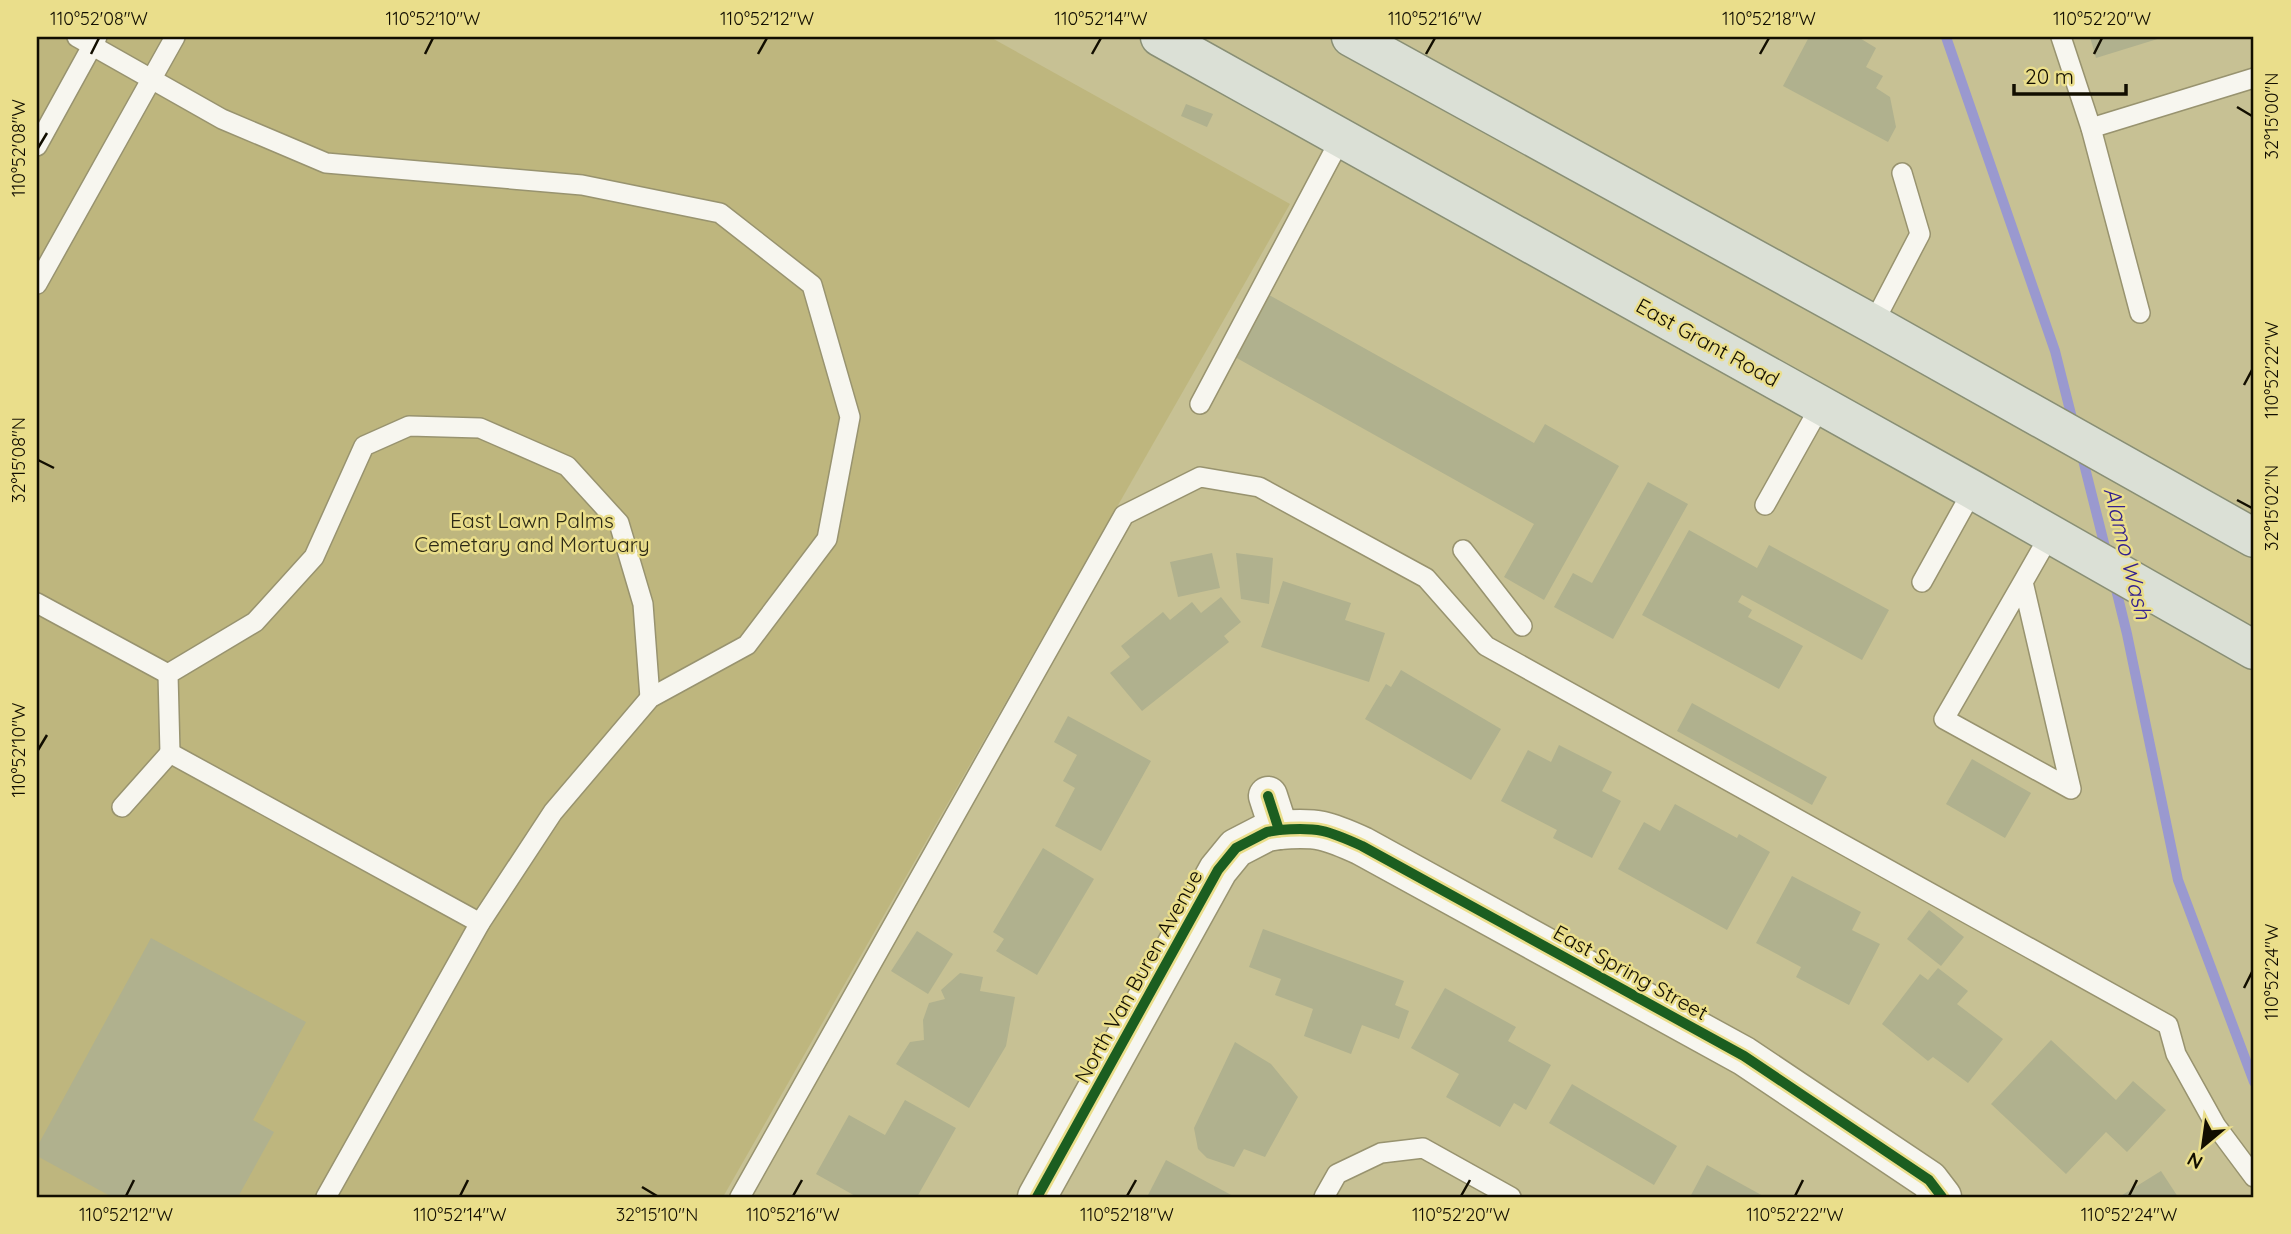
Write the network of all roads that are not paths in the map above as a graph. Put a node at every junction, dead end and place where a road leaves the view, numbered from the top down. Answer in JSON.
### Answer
{"nodes":[{"id":1,"x":175,"y":37,"type":"edge"},
{"id":2,"x":1160,"y":37,"type":"edge"},
{"id":3,"x":1351,"y":37,"type":"edge"},
{"id":4,"x":2061,"y":37,"type":"edge"},
{"id":5,"x":89,"y":40,"type":"edge"},
{"id":6,"x":2254,"y":78,"type":"edge"},
{"id":7,"x":151,"y":80,"type":"junction"},
{"id":8,"x":2091,"y":128,"type":"junction"},
{"id":9,"x":1341,"y":138,"type":"junction"},
{"id":10,"x":37,"y":146,"type":"edge"},
{"id":11,"x":1902,"y":173,"type":"dead end"},
{"id":12,"x":37,"y":284,"type":"edge"},
{"id":13,"x":2140,"y":313,"type":"dead end"},
{"id":14,"x":1873,"y":324,"type":"junction"},
{"id":15,"x":1200,"y":404,"type":"dead end"},
{"id":16,"x":1821,"y":405,"type":"junction"},
{"id":17,"x":1973,"y":490,"type":"junction"},
{"id":18,"x":1765,"y":505,"type":"dead end"},
{"id":19,"x":2051,"y":533,"type":"junction"},
{"id":20,"x":2254,"y":538,"type":"edge"},
{"id":21,"x":1463,"y":550,"type":"dead end"},
{"id":22,"x":1922,"y":582,"type":"dead end"},
{"id":23,"x":2023,"y":582,"type":"junction"},
{"id":24,"x":37,"y":603,"type":"edge"},
{"id":25,"x":1522,"y":626,"type":"dead end"},
{"id":26,"x":2254,"y":650,"type":"edge"},
{"id":27,"x":168,"y":674,"type":"junction"},
{"id":28,"x":650,"y":698,"type":"junction"},
{"id":29,"x":170,"y":753,"type":"junction"},
{"id":30,"x":122,"y":807,"type":"dead end"},
{"id":31,"x":1273,"y":813,"type":"joint"},
{"id":32,"x":480,"y":923,"type":"junction"},
{"id":33,"x":2254,"y":1177,"type":"edge"},
{"id":34,"x":326,"y":1197,"type":"edge"},
{"id":35,"x":740,"y":1197,"type":"edge"},
{"id":36,"x":1037,"y":1197,"type":"edge"},
{"id":37,"x":1324,"y":1197,"type":"edge"},
{"id":38,"x":1511,"y":1197,"type":"edge"},
{"id":39,"x":1942,"y":1197,"type":"edge"}],
"edges":[{"from":1,"to":7,"type":"lane"},
{"from":2,"to":9,"type":"main road","name":"East Grant Road"},
{"from":3,"to":14,"type":"main road"},
{"from":4,"to":8,"type":"lane"},
{"from":5,"to":7,"type":"lane"},
{"from":5,"to":10,"type":"lane"},
{"from":6,"to":8,"type":"lane"},
{"from":7,"to":12,"type":"lane"},
{"from":7,"to":28,"type":"lane"},
{"from":8,"to":13,"type":"lane"},
{"from":9,"to":15,"type":"lane"},
{"from":9,"to":16,"type":"main road","name":"East Grant Road"},
{"from":11,"to":14,"type":"lane"},
{"from":14,"to":20,"type":"main road"},
{"from":16,"to":17,"type":"main road","name":"East Grant Road"},
{"from":16,"to":18,"type":"lane"},
{"from":17,"to":19,"type":"main road","name":"East Grant Road"},
{"from":17,"to":22,"type":"lane"},
{"from":19,"to":23,"type":"lane"},
{"from":19,"to":26,"type":"main road","name":"East Grant Road"},
{"from":21,"to":25,"type":"lane"},
{"from":23,"to":23,"type":"lane"},
{"from":24,"to":27,"type":"lane"},
{"from":27,"to":28,"type":"lane"},
{"from":27,"to":29,"type":"lane"},
{"from":28,"to":32,"type":"lane"},
{"from":29,"to":30,"type":"lane"},
{"from":29,"to":32,"type":"lane"},
{"from":31,"to":36,"type":"street","name":"North Van Buren Avenue"},
{"from":31,"to":39,"type":"street","name":"East Spring Street"},
{"from":32,"to":34,"type":"lane"},
{"from":33,"to":35,"type":"lane"},
{"from":37,"to":38,"type":"lane"}]}
